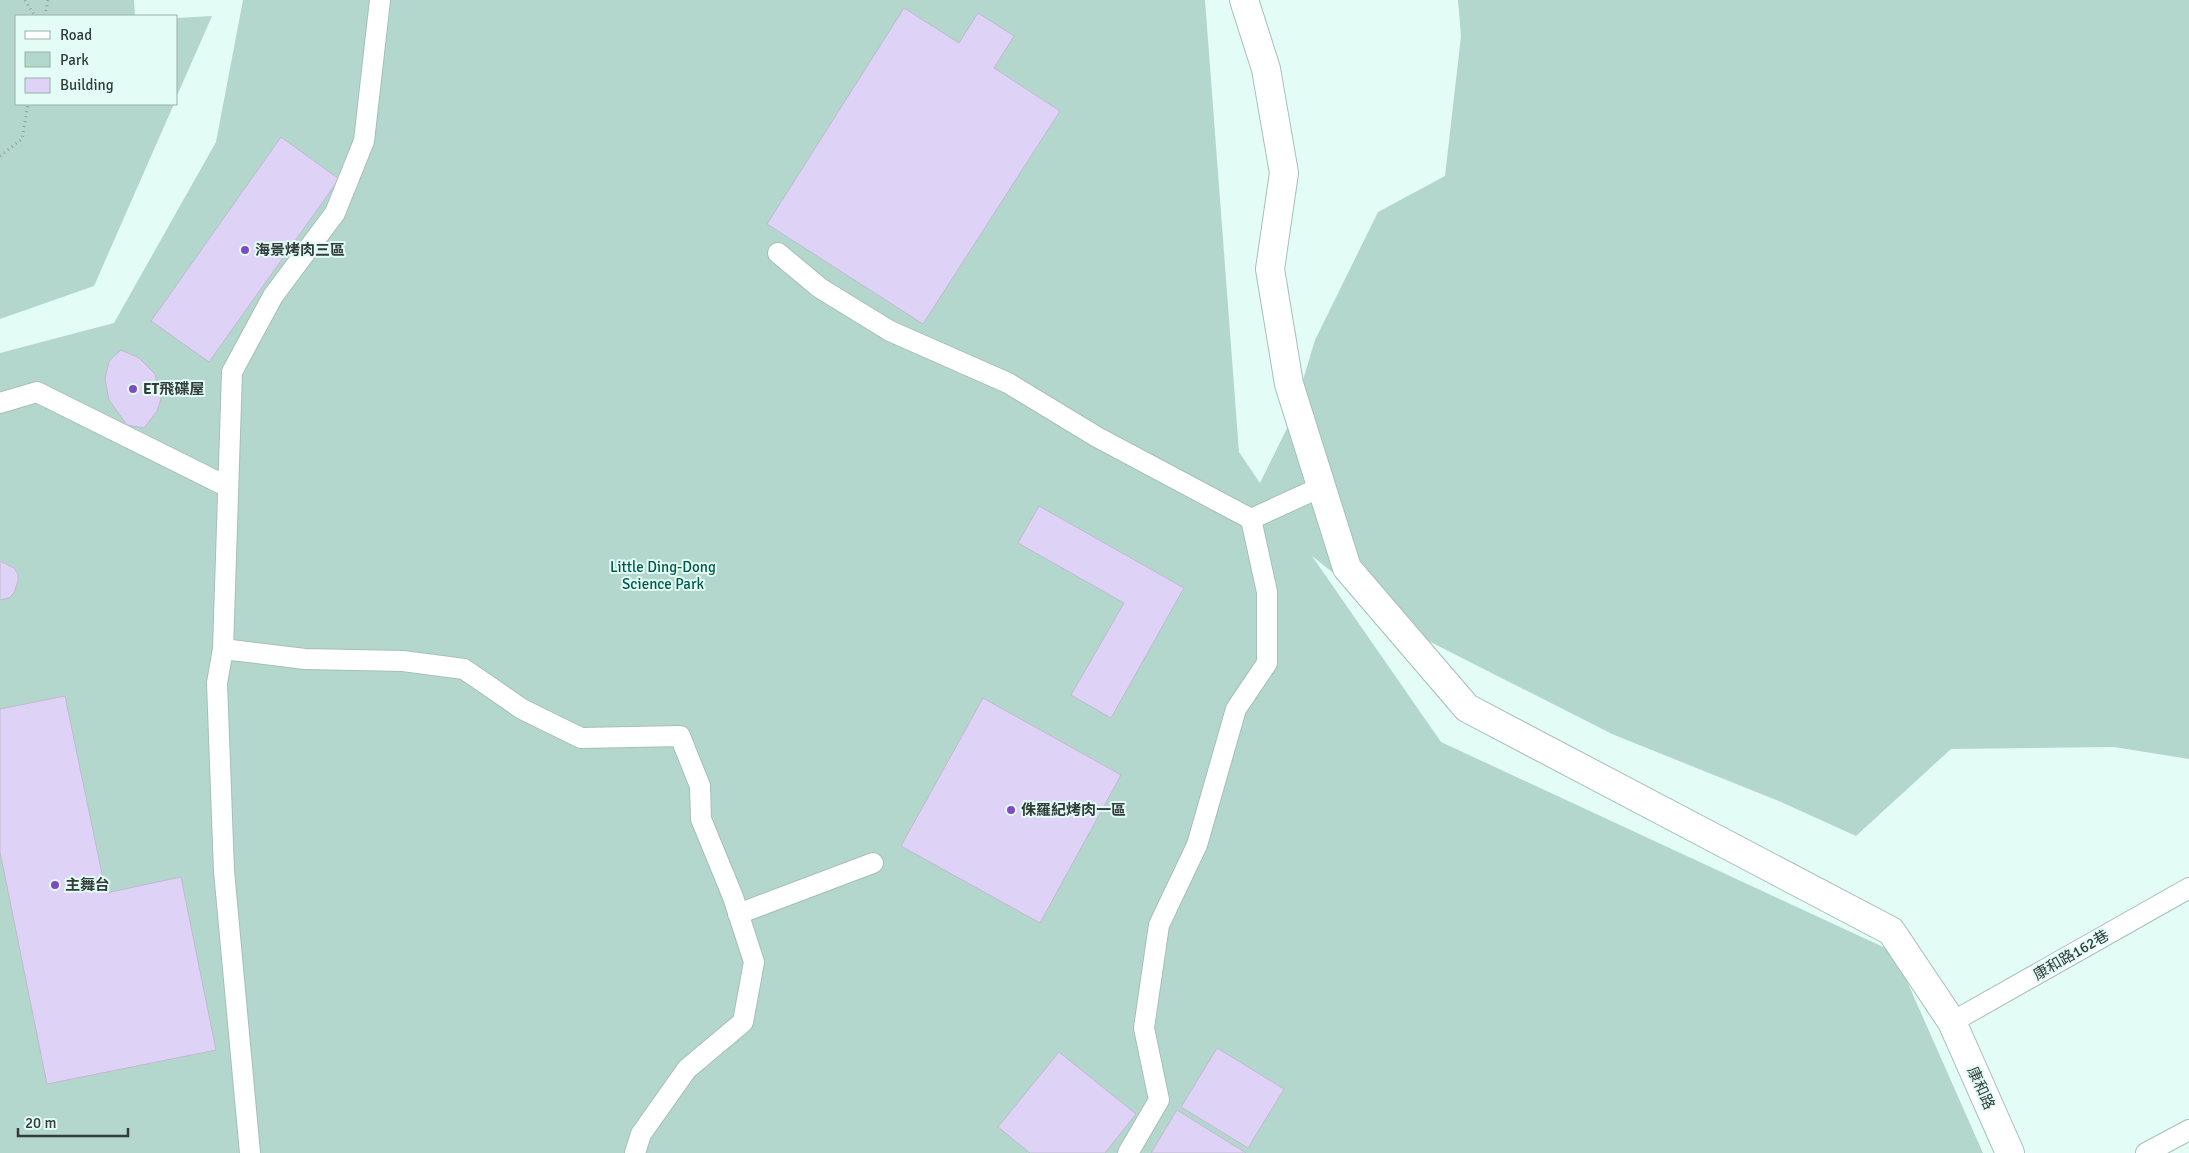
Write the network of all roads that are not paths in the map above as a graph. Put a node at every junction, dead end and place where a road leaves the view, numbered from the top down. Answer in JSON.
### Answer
{"nodes":[{"id":1,"x":380,"y":0,"type":"edge"},
{"id":2,"x":1244,"y":0,"type":"edge"},
{"id":3,"x":778,"y":253,"type":"dead end"},
{"id":4,"x":0,"y":403,"type":"edge"},
{"id":5,"x":228,"y":487,"type":"junction"},
{"id":6,"x":1321,"y":487,"type":"junction"},
{"id":7,"x":1251,"y":519,"type":"junction"},
{"id":8,"x":223,"y":649,"type":"junction"},
{"id":9,"x":873,"y":863,"type":"dead end"},
{"id":10,"x":2189,"y":888,"type":"edge"},
{"id":11,"x":738,"y":914,"type":"junction"},
{"id":12,"x":1952,"y":1022,"type":"junction"},
{"id":13,"x":2189,"y":1130,"type":"edge"},
{"id":14,"x":250,"y":1153,"type":"edge"},
{"id":15,"x":635,"y":1153,"type":"edge"},
{"id":16,"x":1128,"y":1153,"type":"edge"},
{"id":17,"x":2010,"y":1153,"type":"edge"},
{"id":18,"x":2146,"y":1153,"type":"edge"}],
"edges":[{"from":1,"to":5,"type":"lane"},
{"from":2,"to":6,"type":"street","name":"康和路"},
{"from":3,"to":7,"type":"lane"},
{"from":4,"to":5,"type":"lane"},
{"from":5,"to":8,"type":"lane"},
{"from":6,"to":7,"type":"lane"},
{"from":6,"to":12,"type":"street","name":"康和路"},
{"from":7,"to":16,"type":"lane"},
{"from":8,"to":11,"type":"lane"},
{"from":8,"to":14,"type":"lane"},
{"from":9,"to":11,"type":"lane"},
{"from":10,"to":12,"type":"lane","name":"康和路162巷"},
{"from":11,"to":15,"type":"lane"},
{"from":12,"to":17,"type":"street","name":"康和路"},
{"from":13,"to":18,"type":"lane"}]}
